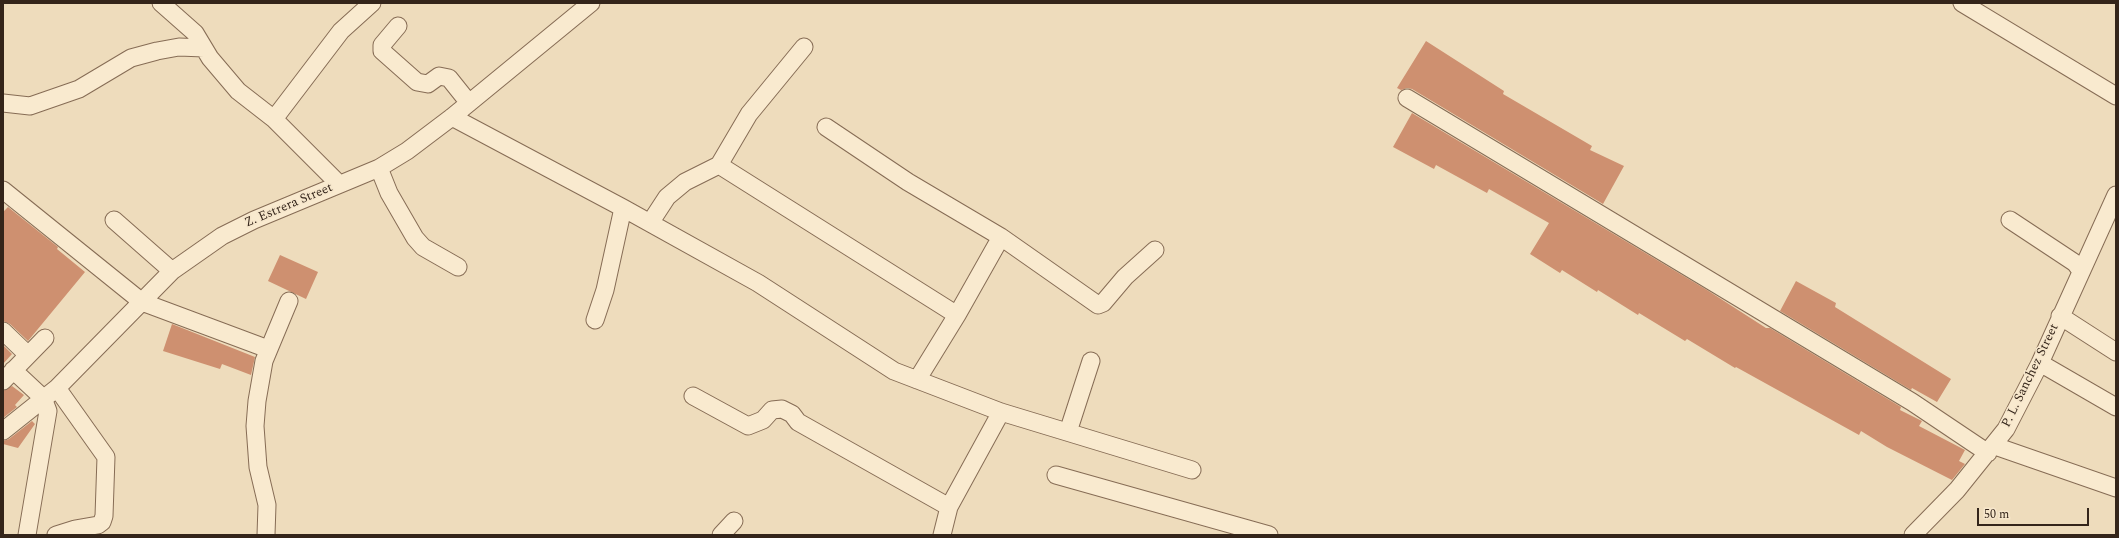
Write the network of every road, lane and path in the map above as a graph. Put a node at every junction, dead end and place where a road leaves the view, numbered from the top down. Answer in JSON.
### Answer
{"nodes":[{"id":1,"x":161,"y":3,"type":"edge"},
{"id":2,"x":591,"y":3,"type":"edge"},
{"id":3,"x":1962,"y":3,"type":"edge"},
{"id":4,"x":368,"y":4,"type":"edge"},
{"id":5,"x":398,"y":26,"type":"dead end"},
{"id":6,"x":804,"y":47,"type":"dead end"},
{"id":7,"x":204,"y":48,"type":"junction"},
{"id":8,"x":2116,"y":96,"type":"edge"},
{"id":9,"x":1407,"y":98,"type":"dead end"},
{"id":10,"x":3,"y":103,"type":"edge"},
{"id":11,"x":469,"y":103,"type":"junction"},
{"id":12,"x":452,"y":117,"type":"junction"},
{"id":13,"x":274,"y":119,"type":"junction"},
{"id":14,"x":826,"y":127,"type":"dead end"},
{"id":15,"x":719,"y":165,"type":"junction"},
{"id":16,"x":379,"y":168,"type":"junction"},
{"id":17,"x":339,"y":184,"type":"junction"},
{"id":18,"x":3,"y":190,"type":"edge"},
{"id":19,"x":2116,"y":195,"type":"edge"},
{"id":20,"x":623,"y":208,"type":"junction"},
{"id":21,"x":114,"y":220,"type":"dead end"},
{"id":22,"x":2010,"y":220,"type":"dead end"},
{"id":23,"x":650,"y":223,"type":"junction"},
{"id":24,"x":1001,"y":237,"type":"junction"},
{"id":25,"x":1155,"y":250,"type":"dead end"},
{"id":26,"x":458,"y":267,"type":"dead end"},
{"id":27,"x":172,"y":271,"type":"junction"},
{"id":28,"x":2081,"y":271,"type":"junction"},
{"id":29,"x":289,"y":301,"type":"dead end"},
{"id":30,"x":142,"y":302,"type":"junction"},
{"id":31,"x":957,"y":315,"type":"junction"},
{"id":32,"x":2060,"y":316,"type":"junction"},
{"id":33,"x":595,"y":320,"type":"dead end"},
{"id":34,"x":3,"y":331,"type":"edge"},
{"id":35,"x":46,"y":338,"type":"dead end"},
{"id":36,"x":268,"y":350,"type":"junction"},
{"id":37,"x":2116,"y":352,"type":"edge"},
{"id":38,"x":28,"y":355,"type":"junction"},
{"id":39,"x":1091,"y":361,"type":"dead end"},
{"id":40,"x":2040,"y":363,"type":"junction"},
{"id":41,"x":8,"y":376,"type":"edge"},
{"id":42,"x":917,"y":380,"type":"junction"},
{"id":43,"x":58,"y":388,"type":"junction"},
{"id":44,"x":693,"y":396,"type":"dead end"},
{"id":45,"x":43,"y":398,"type":"junction"},
{"id":46,"x":2116,"y":407,"type":"edge"},
{"id":47,"x":1001,"y":412,"type":"junction"},
{"id":48,"x":3,"y":431,"type":"edge"},
{"id":49,"x":1068,"y":432,"type":"junction"},
{"id":50,"x":1992,"y":449,"type":"junction"},
{"id":51,"x":1192,"y":470,"type":"dead end"},
{"id":52,"x":1056,"y":475,"type":"dead end"},
{"id":53,"x":2116,"y":488,"type":"edge"},
{"id":54,"x":949,"y":507,"type":"junction"},
{"id":55,"x":734,"y":521,"type":"dead end"},
{"id":56,"x":75,"y":532,"type":"edge"},
{"id":57,"x":1260,"y":534,"type":"edge"},
{"id":58,"x":26,"y":535,"type":"edge"},
{"id":59,"x":56,"y":535,"type":"edge"},
{"id":60,"x":266,"y":535,"type":"edge"},
{"id":61,"x":720,"y":535,"type":"edge"},
{"id":62,"x":942,"y":535,"type":"edge"},
{"id":63,"x":1913,"y":535,"type":"edge"}],
"edges":[{"from":1,"to":7,"type":"street"},
{"from":2,"to":11,"type":"street","name":"Z. Estrera Street"},
{"from":3,"to":8,"type":"street"},
{"from":4,"to":13,"type":"street"},
{"from":5,"to":11,"type":"street"},
{"from":6,"to":15,"type":"street"},
{"from":7,"to":10,"type":"street"},
{"from":7,"to":13,"type":"street"},
{"from":9,"to":50,"type":"street"},
{"from":11,"to":12,"type":"street","name":"Z. Estrera Street"},
{"from":12,"to":16,"type":"street","name":"Z. Estrera Street"},
{"from":12,"to":20,"type":"street"},
{"from":13,"to":17,"type":"street"},
{"from":14,"to":24,"type":"street"},
{"from":15,"to":23,"type":"street"},
{"from":15,"to":31,"type":"street"},
{"from":16,"to":17,"type":"street","name":"Z. Estrera Street"},
{"from":16,"to":26,"type":"street"},
{"from":17,"to":27,"type":"street","name":"Z. Estrera Street"},
{"from":18,"to":30,"type":"street"},
{"from":19,"to":28,"type":"street","name":"P. L. Sanchez Street"},
{"from":20,"to":23,"type":"street"},
{"from":20,"to":33,"type":"street"},
{"from":21,"to":27,"type":"street"},
{"from":22,"to":28,"type":"street"},
{"from":23,"to":42,"type":"street"},
{"from":24,"to":25,"type":"street"},
{"from":24,"to":31,"type":"street"},
{"from":27,"to":30,"type":"street","name":"Z. Estrera Street"},
{"from":28,"to":32,"type":"street","name":"P. L. Sanchez Street"},
{"from":29,"to":36,"type":"street"},
{"from":30,"to":36,"type":"street"},
{"from":30,"to":43,"type":"street","name":"Z. Estrera Street"},
{"from":31,"to":42,"type":"street"},
{"from":32,"to":37,"type":"street"},
{"from":32,"to":40,"type":"street","name":"P. L. Sanchez Street"},
{"from":34,"to":38,"type":"street"},
{"from":35,"to":38,"type":"street"},
{"from":36,"to":60,"type":"street"},
{"from":38,"to":41,"type":"street"},
{"from":39,"to":49,"type":"street"},
{"from":40,"to":46,"type":"street"},
{"from":40,"to":50,"type":"street","name":"P. L. Sanchez Street"},
{"from":41,"to":45,"type":"street"},
{"from":42,"to":47,"type":"street"},
{"from":43,"to":45,"type":"street","name":"Z. Estrera Street"},
{"from":43,"to":56,"type":"street"},
{"from":44,"to":54,"type":"street"},
{"from":45,"to":48,"type":"street","name":"Z. Estrera Street"},
{"from":45,"to":58,"type":"street"},
{"from":47,"to":49,"type":"street"},
{"from":47,"to":54,"type":"street"},
{"from":49,"to":51,"type":"street"},
{"from":50,"to":53,"type":"street"},
{"from":50,"to":63,"type":"street","name":"P. L. Sanchez Street"},
{"from":52,"to":57,"type":"street"},
{"from":54,"to":62,"type":"street"},
{"from":55,"to":61,"type":"street"},
{"from":56,"to":59,"type":"street"}]}
